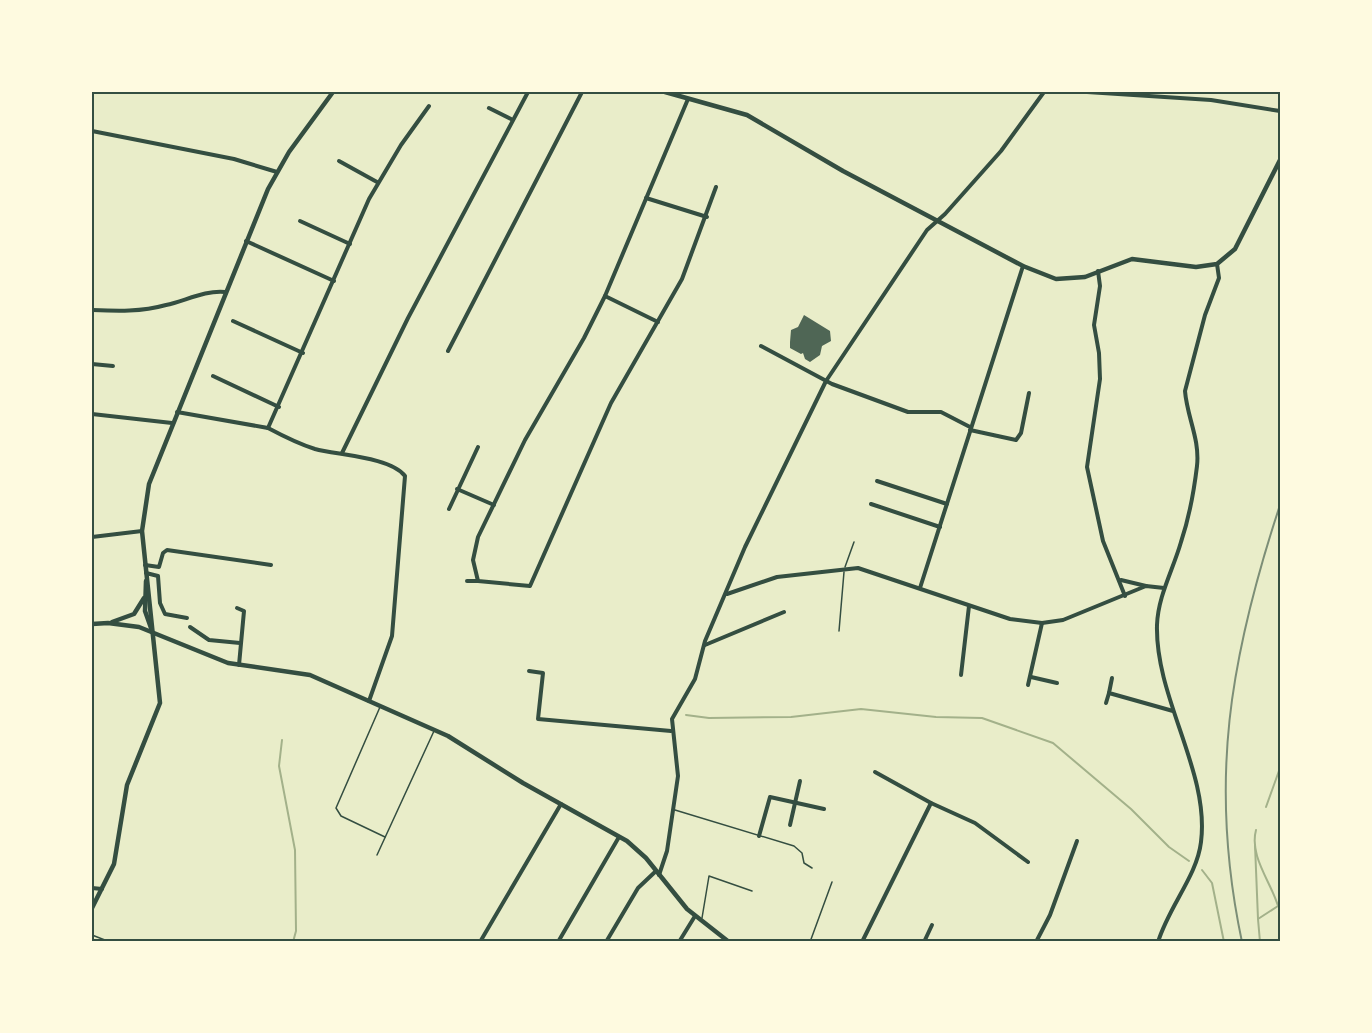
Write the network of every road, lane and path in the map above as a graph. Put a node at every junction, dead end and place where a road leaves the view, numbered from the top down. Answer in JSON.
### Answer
{"nodes":[{"id":1,"x":333,"y":92,"type":"edge"},
{"id":2,"x":528,"y":92,"type":"edge"},
{"id":3,"x":582,"y":92,"type":"edge"},
{"id":4,"x":665,"y":92,"type":"edge"},
{"id":5,"x":1044,"y":92,"type":"edge"},
{"id":6,"x":1087,"y":92,"type":"edge"},
{"id":7,"x":688,"y":98,"type":"junction"},
{"id":8,"x":429,"y":106,"type":"dead end"},
{"id":9,"x":489,"y":108,"type":"dead end"},
{"id":10,"x":1281,"y":111,"type":"edge"},
{"id":11,"x":511,"y":119,"type":"junction"},
{"id":12,"x":92,"y":131,"type":"edge"},
{"id":13,"x":1281,"y":160,"type":"edge"},
{"id":14,"x":339,"y":161,"type":"dead end"},
{"id":15,"x":277,"y":172,"type":"junction"},
{"id":16,"x":377,"y":182,"type":"junction"},
{"id":17,"x":716,"y":187,"type":"dead end"},
{"id":18,"x":646,"y":198,"type":"junction"},
{"id":19,"x":706,"y":217,"type":"junction"},
{"id":20,"x":936,"y":220,"type":"junction"},
{"id":21,"x":300,"y":221,"type":"dead end"},
{"id":22,"x":246,"y":241,"type":"junction"},
{"id":23,"x":350,"y":244,"type":"junction"},
{"id":24,"x":1217,"y":264,"type":"junction"},
{"id":25,"x":1023,"y":266,"type":"junction"},
{"id":26,"x":1098,"y":271,"type":"junction"},
{"id":27,"x":334,"y":281,"type":"junction"},
{"id":28,"x":225,"y":292,"type":"junction"},
{"id":29,"x":605,"y":296,"type":"junction"},
{"id":30,"x":92,"y":310,"type":"edge"},
{"id":31,"x":233,"y":321,"type":"dead end"},
{"id":32,"x":658,"y":322,"type":"junction"},
{"id":33,"x":760,"y":346,"type":"dead end"},
{"id":34,"x":448,"y":351,"type":"dead end"},
{"id":35,"x":303,"y":353,"type":"junction"},
{"id":36,"x":92,"y":364,"type":"edge"},
{"id":37,"x":112,"y":366,"type":"dead end"},
{"id":38,"x":213,"y":376,"type":"dead end"},
{"id":39,"x":826,"y":381,"type":"junction"},
{"id":40,"x":1029,"y":393,"type":"dead end"},
{"id":41,"x":279,"y":407,"type":"junction"},
{"id":42,"x":177,"y":412,"type":"junction"},
{"id":43,"x":92,"y":414,"type":"edge"},
{"id":44,"x":172,"y":423,"type":"junction"},
{"id":45,"x":268,"y":428,"type":"junction"},
{"id":46,"x":970,"y":428,"type":"junction"},
{"id":47,"x":478,"y":447,"type":"dead end"},
{"id":48,"x":342,"y":453,"type":"junction"},
{"id":49,"x":877,"y":481,"type":"dead end"},
{"id":50,"x":457,"y":489,"type":"junction"},
{"id":51,"x":872,"y":504,"type":"dead end"},
{"id":52,"x":947,"y":504,"type":"junction"},
{"id":53,"x":494,"y":505,"type":"junction"},
{"id":54,"x":449,"y":509,"type":"dead end"},
{"id":55,"x":940,"y":527,"type":"junction"},
{"id":56,"x":142,"y":531,"type":"junction"},
{"id":57,"x":92,"y":537,"type":"edge"},
{"id":58,"x":854,"y":542,"type":"dead end"},
{"id":59,"x":145,"y":565,"type":"junction"},
{"id":60,"x":272,"y":565,"type":"dead end"},
{"id":61,"x":845,"y":568,"type":"junction"},
{"id":62,"x":146,"y":575,"type":"junction"},
{"id":63,"x":1120,"y":580,"type":"junction"},
{"id":64,"x":467,"y":581,"type":"dead end"},
{"id":65,"x":478,"y":581,"type":"junction"},
{"id":66,"x":1146,"y":586,"type":"junction"},
{"id":67,"x":920,"y":588,"type":"junction"},
{"id":68,"x":1164,"y":588,"type":"junction"},
{"id":69,"x":726,"y":594,"type":"junction"},
{"id":70,"x":144,"y":595,"type":"junction"},
{"id":71,"x":1125,"y":596,"type":"junction"},
{"id":72,"x":969,"y":606,"type":"junction"},
{"id":73,"x":237,"y":608,"type":"dead end"},
{"id":74,"x":783,"y":612,"type":"dead end"},
{"id":75,"x":187,"y":618,"type":"dead end"},
{"id":76,"x":108,"y":623,"type":"junction"},
{"id":77,"x":1042,"y":623,"type":"junction"},
{"id":78,"x":92,"y":624,"type":"edge"},
{"id":79,"x":190,"y":627,"type":"dead end"},
{"id":80,"x":152,"y":631,"type":"junction"},
{"id":81,"x":839,"y":631,"type":"dead end"},
{"id":82,"x":240,"y":643,"type":"junction"},
{"id":83,"x":705,"y":645,"type":"junction"},
{"id":84,"x":239,"y":665,"type":"junction"},
{"id":85,"x":529,"y":671,"type":"dead end"},
{"id":86,"x":961,"y":675,"type":"dead end"},
{"id":87,"x":1031,"y":676,"type":"junction"},
{"id":88,"x":1112,"y":678,"type":"dead end"},
{"id":89,"x":1058,"y":683,"type":"dead end"},
{"id":90,"x":1028,"y":685,"type":"dead end"},
{"id":91,"x":1109,"y":693,"type":"junction"},
{"id":92,"x":369,"y":701,"type":"junction"},
{"id":93,"x":1106,"y":703,"type":"dead end"},
{"id":94,"x":381,"y":706,"type":"junction"},
{"id":95,"x":1173,"y":711,"type":"junction"},
{"id":96,"x":435,"y":730,"type":"junction"},
{"id":97,"x":671,"y":731,"type":"junction"},
{"id":98,"x":875,"y":772,"type":"dead end"},
{"id":99,"x":800,"y":781,"type":"dead end"},
{"id":100,"x":795,"y":802,"type":"junction"},
{"id":101,"x":932,"y":803,"type":"junction"},
{"id":102,"x":561,"y":804,"type":"junction"},
{"id":103,"x":673,"y":809,"type":"junction"},
{"id":104,"x":824,"y":809,"type":"dead end"},
{"id":105,"x":790,"y":825,"type":"dead end"},
{"id":106,"x":619,"y":836,"type":"junction"},
{"id":107,"x":759,"y":836,"type":"junction"},
{"id":108,"x":386,"y":837,"type":"junction"},
{"id":109,"x":1077,"y":841,"type":"dead end"},
{"id":110,"x":377,"y":855,"type":"dead end"},
{"id":111,"x":1029,"y":862,"type":"dead end"},
{"id":112,"x":812,"y":868,"type":"dead end"},
{"id":113,"x":658,"y":873,"type":"junction"},
{"id":114,"x":832,"y":882,"type":"dead end"},
{"id":115,"x":92,"y":888,"type":"edge"},
{"id":116,"x":102,"y":889,"type":"junction"},
{"id":117,"x":752,"y":891,"type":"dead end"},
{"id":118,"x":92,"y":908,"type":"edge"},
{"id":119,"x":695,"y":916,"type":"junction"},
{"id":120,"x":701,"y":921,"type":"junction"},
{"id":121,"x":932,"y":925,"type":"dead end"},
{"id":122,"x":92,"y":935,"type":"edge"},
{"id":123,"x":110,"y":942,"type":"edge"},
{"id":124,"x":480,"y":942,"type":"edge"},
{"id":125,"x":558,"y":942,"type":"edge"},
{"id":126,"x":606,"y":942,"type":"edge"},
{"id":127,"x":680,"y":942,"type":"edge"},
{"id":128,"x":729,"y":942,"type":"edge"},
{"id":129,"x":810,"y":942,"type":"edge"},
{"id":130,"x":862,"y":942,"type":"edge"},
{"id":131,"x":924,"y":942,"type":"edge"},
{"id":132,"x":1036,"y":942,"type":"edge"},
{"id":133,"x":1158,"y":942,"type":"edge"}],
"edges":[{"from":1,"to":15,"type":"street"},
{"from":2,"to":11,"type":"street"},
{"from":3,"to":34,"type":"street"},
{"from":4,"to":7,"type":"street"},
{"from":5,"to":20,"type":"street"},
{"from":6,"to":10,"type":"street"},
{"from":7,"to":18,"type":"street"},
{"from":7,"to":20,"type":"street"},
{"from":8,"to":16,"type":"street"},
{"from":9,"to":11,"type":"street"},
{"from":11,"to":48,"type":"street"},
{"from":12,"to":15,"type":"street"},
{"from":13,"to":24,"type":"street"},
{"from":14,"to":16,"type":"street"},
{"from":15,"to":22,"type":"street"},
{"from":16,"to":23,"type":"street"},
{"from":17,"to":19,"type":"street"},
{"from":18,"to":19,"type":"street"},
{"from":18,"to":29,"type":"street"},
{"from":19,"to":32,"type":"street"},
{"from":20,"to":25,"type":"street"},
{"from":20,"to":39,"type":"street"},
{"from":21,"to":23,"type":"street"},
{"from":22,"to":27,"type":"street"},
{"from":22,"to":28,"type":"street"},
{"from":23,"to":27,"type":"street"},
{"from":24,"to":26,"type":"street"},
{"from":24,"to":68,"type":"street"},
{"from":25,"to":26,"type":"street"},
{"from":25,"to":46,"type":"street"},
{"from":26,"to":63,"type":"street"},
{"from":27,"to":35,"type":"street"},
{"from":28,"to":30,"type":"street"},
{"from":28,"to":42,"type":"street"},
{"from":29,"to":32,"type":"street"},
{"from":29,"to":53,"type":"street"},
{"from":31,"to":35,"type":"street"},
{"from":32,"to":65,"type":"street"},
{"from":33,"to":39,"type":"street"},
{"from":35,"to":41,"type":"street"},
{"from":36,"to":37,"type":"street"},
{"from":38,"to":41,"type":"street"},
{"from":39,"to":46,"type":"street"},
{"from":39,"to":69,"type":"street"},
{"from":40,"to":46,"type":"street"},
{"from":41,"to":45,"type":"street"},
{"from":42,"to":44,"type":"street"},
{"from":42,"to":45,"type":"street"},
{"from":43,"to":44,"type":"street"},
{"from":44,"to":56,"type":"street"},
{"from":45,"to":48,"type":"street"},
{"from":46,"to":52,"type":"street"},
{"from":47,"to":50,"type":"street"},
{"from":48,"to":92,"type":"street"},
{"from":49,"to":52,"type":"street"},
{"from":50,"to":53,"type":"street"},
{"from":50,"to":54,"type":"street"},
{"from":51,"to":55,"type":"street"},
{"from":52,"to":55,"type":"street"},
{"from":53,"to":65,"type":"street"},
{"from":55,"to":67,"type":"street"},
{"from":56,"to":57,"type":"street"},
{"from":56,"to":59,"type":"street"},
{"from":58,"to":61,"type":"lane"},
{"from":59,"to":60,"type":"street"},
{"from":59,"to":62,"type":"street"},
{"from":61,"to":67,"type":"street"},
{"from":61,"to":69,"type":"street"},
{"from":61,"to":81,"type":"lane"},
{"from":62,"to":70,"type":"street"},
{"from":62,"to":75,"type":"street"},
{"from":62,"to":80,"type":"street"},
{"from":63,"to":66,"type":"street"},
{"from":63,"to":71,"type":"street"},
{"from":64,"to":65,"type":"street"},
{"from":66,"to":68,"type":"street"},
{"from":66,"to":71,"type":"street"},
{"from":67,"to":72,"type":"street"},
{"from":68,"to":95,"type":"street"},
{"from":69,"to":83,"type":"street"},
{"from":70,"to":76,"type":"street"},
{"from":70,"to":80,"type":"street"},
{"from":71,"to":77,"type":"street"},
{"from":72,"to":77,"type":"street"},
{"from":72,"to":86,"type":"street"},
{"from":73,"to":82,"type":"street"},
{"from":74,"to":83,"type":"street"},
{"from":76,"to":78,"type":"street"},
{"from":76,"to":80,"type":"street"},
{"from":77,"to":87,"type":"street"},
{"from":79,"to":82,"type":"street"},
{"from":80,"to":84,"type":"street"},
{"from":80,"to":116,"type":"street"},
{"from":82,"to":84,"type":"street"},
{"from":83,"to":97,"type":"street"},
{"from":84,"to":92,"type":"street"},
{"from":85,"to":97,"type":"street"},
{"from":87,"to":89,"type":"street"},
{"from":87,"to":90,"type":"street"},
{"from":88,"to":91,"type":"street"},
{"from":91,"to":93,"type":"street"},
{"from":91,"to":95,"type":"street"},
{"from":92,"to":94,"type":"street"},
{"from":94,"to":96,"type":"street"},
{"from":94,"to":108,"type":"lane"},
{"from":95,"to":133,"type":"street"},
{"from":96,"to":102,"type":"street"},
{"from":96,"to":108,"type":"lane"},
{"from":97,"to":103,"type":"street"},
{"from":98,"to":101,"type":"street"},
{"from":99,"to":100,"type":"street"},
{"from":100,"to":104,"type":"street"},
{"from":100,"to":105,"type":"street"},
{"from":100,"to":107,"type":"street"},
{"from":101,"to":111,"type":"street"},
{"from":101,"to":130,"type":"street"},
{"from":102,"to":106,"type":"street"},
{"from":102,"to":124,"type":"street"},
{"from":103,"to":107,"type":"lane"},
{"from":103,"to":113,"type":"street"},
{"from":106,"to":113,"type":"street"},
{"from":106,"to":125,"type":"street"},
{"from":107,"to":112,"type":"lane"},
{"from":108,"to":110,"type":"lane"},
{"from":109,"to":132,"type":"street"},
{"from":113,"to":119,"type":"street"},
{"from":113,"to":126,"type":"street"},
{"from":114,"to":129,"type":"lane"},
{"from":115,"to":116,"type":"street"},
{"from":116,"to":118,"type":"street"},
{"from":117,"to":120,"type":"lane"},
{"from":119,"to":120,"type":"street"},
{"from":119,"to":127,"type":"street"},
{"from":120,"to":128,"type":"street"},
{"from":121,"to":131,"type":"street"},
{"from":122,"to":123,"type":"lane"}]}
